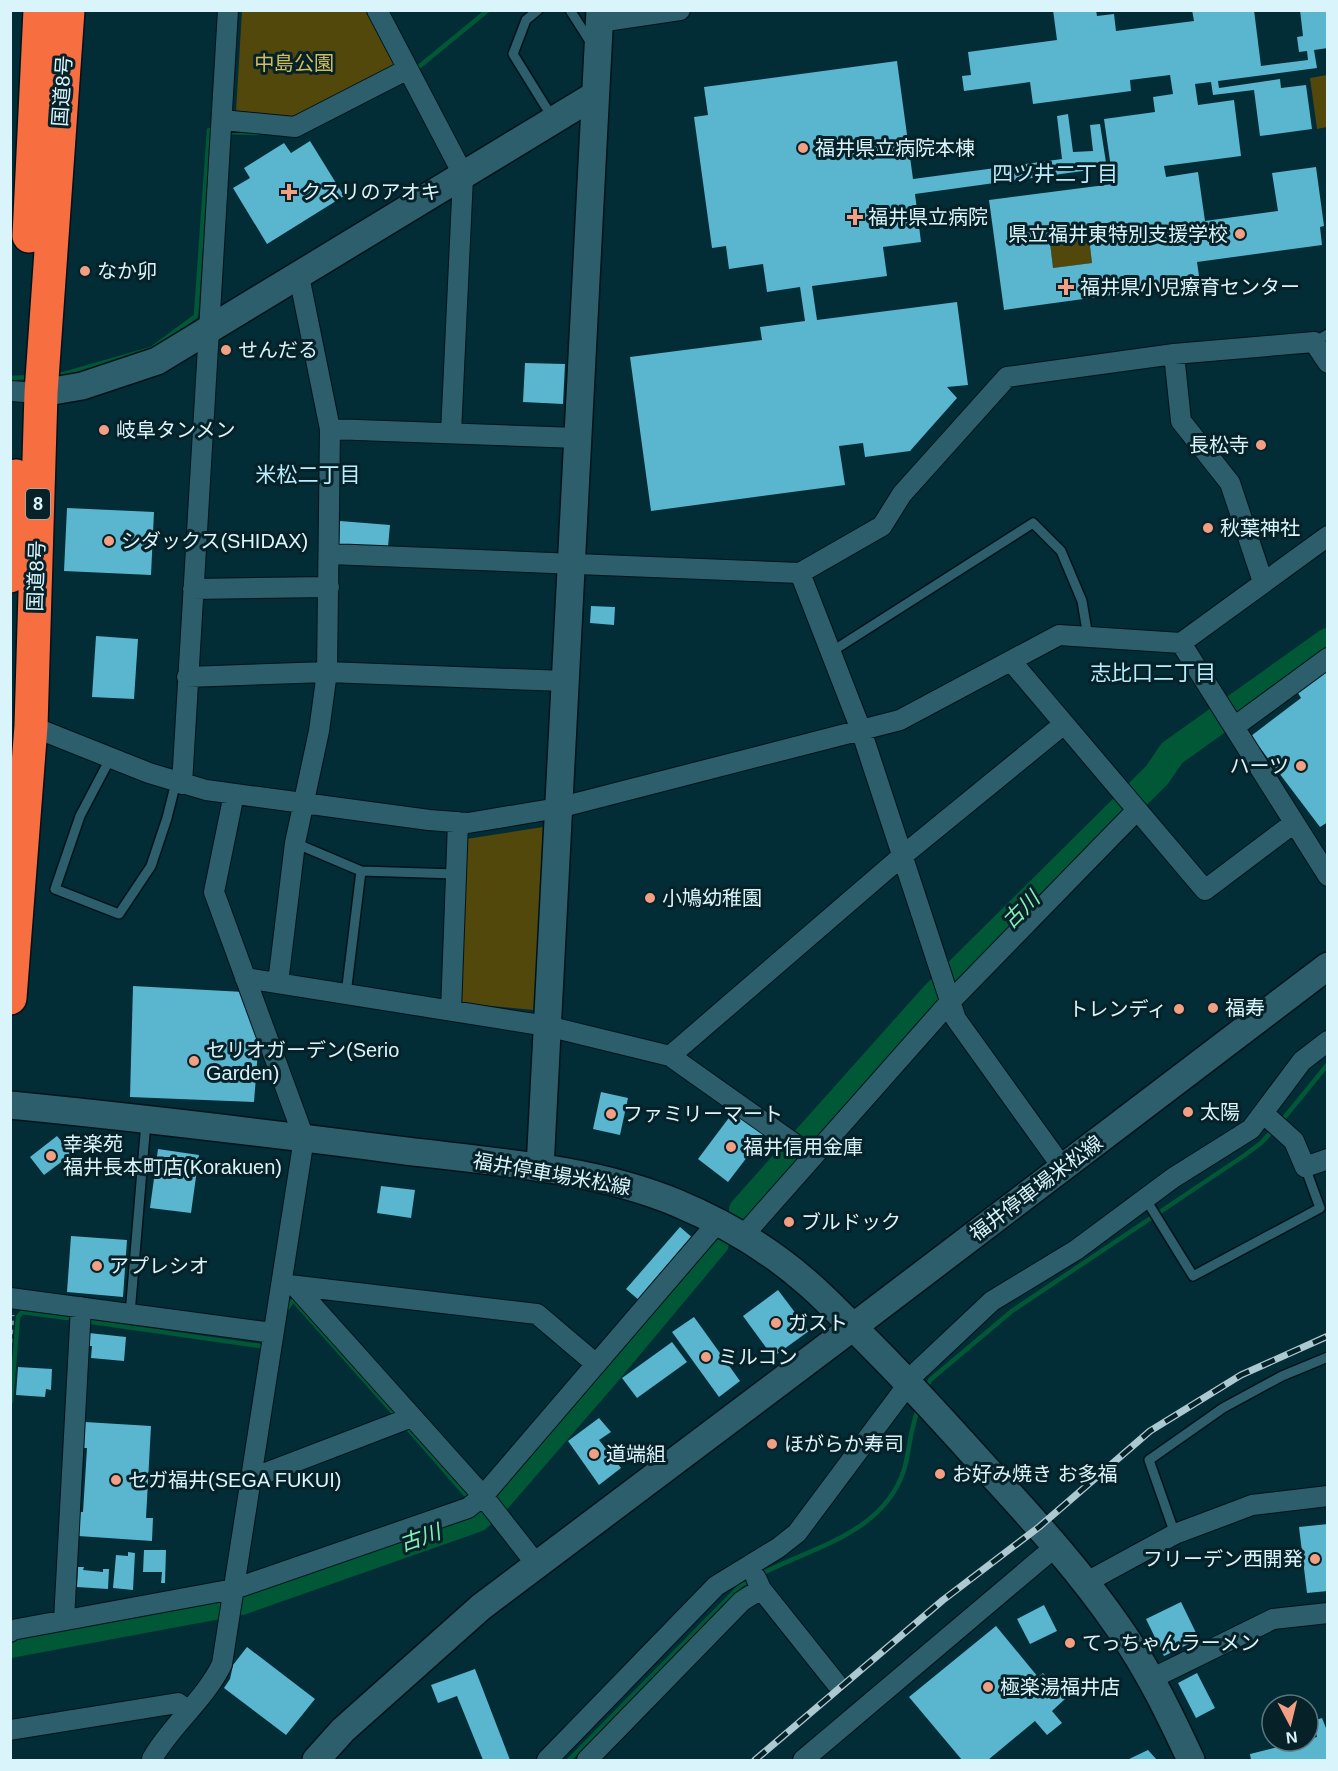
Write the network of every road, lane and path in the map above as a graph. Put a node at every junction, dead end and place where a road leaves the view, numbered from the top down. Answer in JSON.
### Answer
{"nodes":[{"id":1,"x":40,"y":10,"type":"edge"},
{"id":2,"x":68,"y":10,"type":"edge"},
{"id":3,"x":228,"y":10,"type":"edge"},
{"id":4,"x":378,"y":10,"type":"edge"},
{"id":5,"x":538,"y":10,"type":"edge"},
{"id":6,"x":570,"y":10,"type":"edge"},
{"id":7,"x":680,"y":10,"type":"edge"},
{"id":8,"x":600,"y":16,"type":"edge"},
{"id":9,"x":598,"y":52,"type":"junction"},
{"id":10,"x":408,"y":69,"type":"junction"},
{"id":11,"x":595,"y":95,"type":"junction"},
{"id":12,"x":222,"y":120,"type":"junction"},
{"id":13,"x":554,"y":121,"type":"junction"},
{"id":14,"x":464,"y":176,"type":"junction"},
{"id":15,"x":298,"y":276,"type":"junction"},
{"id":16,"x":209,"y":329,"type":"junction"},
{"id":17,"x":1321,"y":338,"type":"edge"},
{"id":18,"x":1174,"y":354,"type":"junction"},
{"id":19,"x":1328,"y":363,"type":"edge"},
{"id":20,"x":23,"y":392,"type":"edge"},
{"id":21,"x":330,"y":429,"type":"junction"},
{"id":22,"x":450,"y":433,"type":"junction"},
{"id":23,"x":577,"y":438,"type":"junction"},
{"id":24,"x":1328,"y":536,"type":"edge"},
{"id":25,"x":330,"y":554,"type":"junction"},
{"id":26,"x":570,"y":565,"type":"junction"},
{"id":27,"x":800,"y":573,"type":"junction"},
{"id":28,"x":10,"y":576,"type":"edge"},
{"id":29,"x":1263,"y":582,"type":"junction"},
{"id":30,"x":329,"y":588,"type":"junction"},
{"id":31,"x":193,"y":589,"type":"junction"},
{"id":32,"x":1088,"y":637,"type":"junction"},
{"id":33,"x":1181,"y":643,"type":"junction"},
{"id":34,"x":831,"y":652,"type":"junction"},
{"id":35,"x":1328,"y":658,"type":"edge"},
{"id":36,"x":1011,"y":661,"type":"junction"},
{"id":37,"x":327,"y":672,"type":"junction"},
{"id":38,"x":187,"y":677,"type":"junction"},
{"id":39,"x":564,"y":681,"type":"junction"},
{"id":40,"x":1064,"y":724,"type":"junction"},
{"id":41,"x":31,"y":726,"type":"junction"},
{"id":42,"x":1234,"y":727,"type":"junction"},
{"id":43,"x":861,"y":730,"type":"junction"},
{"id":44,"x":111,"y":757,"type":"junction"},
{"id":45,"x":179,"y":783,"type":"junction"},
{"id":46,"x":234,"y":794,"type":"junction"},
{"id":47,"x":304,"y":803,"type":"junction"},
{"id":48,"x":558,"y":808,"type":"junction"},
{"id":49,"x":1137,"y":810,"type":"junction"},
{"id":50,"x":458,"y":822,"type":"junction"},
{"id":51,"x":1294,"y":823,"type":"junction"},
{"id":52,"x":295,"y":843,"type":"junction"},
{"id":53,"x":902,"y":857,"type":"junction"},
{"id":54,"x":361,"y":871,"type":"junction"},
{"id":55,"x":456,"y":873,"type":"junction"},
{"id":56,"x":1328,"y":876,"type":"edge"},
{"id":57,"x":1328,"y":966,"type":"edge"},
{"id":58,"x":246,"y":978,"type":"junction"},
{"id":59,"x":278,"y":983,"type":"junction"},
{"id":60,"x":346,"y":994,"type":"junction"},
{"id":61,"x":10,"y":998,"type":"edge"},
{"id":62,"x":949,"y":1003,"type":"junction"},
{"id":63,"x":451,"y":1011,"type":"junction"},
{"id":64,"x":547,"y":1026,"type":"junction"},
{"id":65,"x":1328,"y":1041,"type":"edge"},
{"id":66,"x":670,"y":1056,"type":"junction"},
{"id":67,"x":10,"y":1105,"type":"edge"},
{"id":68,"x":1263,"y":1113,"type":"junction"},
{"id":69,"x":147,"y":1119,"type":"junction"},
{"id":70,"x":304,"y":1138,"type":"junction"},
{"id":71,"x":813,"y":1157,"type":"junction"},
{"id":72,"x":1328,"y":1159,"type":"edge"},
{"id":73,"x":1305,"y":1167,"type":"junction"},
{"id":74,"x":540,"y":1168,"type":"junction"},
{"id":75,"x":1063,"y":1168,"type":"junction"},
{"id":76,"x":1145,"y":1198,"type":"junction"},
{"id":77,"x":718,"y":1222,"type":"junction"},
{"id":78,"x":742,"y":1237,"type":"junction"},
{"id":79,"x":288,"y":1285,"type":"junction"},
{"id":80,"x":12,"y":1298,"type":"edge"},
{"id":81,"x":81,"y":1307,"type":"junction"},
{"id":82,"x":130,"y":1314,"type":"junction"},
{"id":83,"x":853,"y":1327,"type":"junction"},
{"id":84,"x":273,"y":1333,"type":"junction"},
{"id":85,"x":10,"y":1352,"type":"edge"},
{"id":86,"x":1328,"y":1357,"type":"edge"},
{"id":87,"x":596,"y":1364,"type":"junction"},
{"id":88,"x":908,"y":1382,"type":"junction"},
{"id":89,"x":412,"y":1417,"type":"junction"},
{"id":90,"x":250,"y":1479,"type":"junction"},
{"id":91,"x":483,"y":1496,"type":"junction"},
{"id":92,"x":1328,"y":1496,"type":"edge"},
{"id":93,"x":1175,"y":1534,"type":"junction"},
{"id":94,"x":1055,"y":1547,"type":"junction"},
{"id":95,"x":537,"y":1564,"type":"junction"},
{"id":96,"x":750,"y":1565,"type":"junction"},
{"id":97,"x":1085,"y":1583,"type":"junction"},
{"id":98,"x":234,"y":1589,"type":"junction"},
{"id":99,"x":761,"y":1589,"type":"junction"},
{"id":100,"x":1328,"y":1613,"type":"edge"},
{"id":101,"x":64,"y":1620,"type":"junction"},
{"id":102,"x":10,"y":1632,"type":"edge"},
{"id":103,"x":1151,"y":1679,"type":"junction"},
{"id":104,"x":836,"y":1683,"type":"dead end"},
{"id":105,"x":188,"y":1710,"type":"junction"},
{"id":106,"x":10,"y":1730,"type":"edge"},
{"id":107,"x":814,"y":1757,"type":"edge"},
{"id":108,"x":152,"y":1760,"type":"edge"},
{"id":109,"x":315,"y":1761,"type":"edge"},
{"id":110,"x":547,"y":1761,"type":"edge"},
{"id":111,"x":587,"y":1761,"type":"edge"},
{"id":112,"x":1191,"y":1761,"type":"edge"}],
"edges":[{"from":1,"to":20,"type":"highway","name":"国道8号","number":"8"},
{"from":2,"to":20,"type":"highway","name":"国道8号","number":"8"},
{"from":3,"to":12,"type":"street"},
{"from":4,"to":10,"type":"street"},
{"from":5,"to":13,"type":"lane"},
{"from":6,"to":9,"type":"lane"},
{"from":7,"to":8,"type":"street"},
{"from":8,"to":9,"type":"street"},
{"from":9,"to":11,"type":"street"},
{"from":10,"to":12,"type":"street"},
{"from":10,"to":14,"type":"street"},
{"from":11,"to":13,"type":"street"},
{"from":11,"to":23,"type":"street"},
{"from":12,"to":16,"type":"street"},
{"from":13,"to":14,"type":"street"},
{"from":14,"to":15,"type":"street"},
{"from":14,"to":22,"type":"street"},
{"from":15,"to":16,"type":"street"},
{"from":15,"to":21,"type":"street"},
{"from":16,"to":20,"type":"street"},
{"from":16,"to":31,"type":"street"},
{"from":17,"to":18,"type":"street"},
{"from":17,"to":19,"type":"street"},
{"from":18,"to":27,"type":"street"},
{"from":18,"to":29,"type":"street"},
{"from":20,"to":28,"type":"highway","name":"国道8号","number":"8"},
{"from":20,"to":41,"type":"highway","name":"国道8号","number":"8"},
{"from":21,"to":22,"type":"street"},
{"from":21,"to":25,"type":"street"},
{"from":22,"to":23,"type":"street"},
{"from":23,"to":26,"type":"street"},
{"from":24,"to":29,"type":"street"},
{"from":25,"to":26,"type":"street"},
{"from":25,"to":30,"type":"street"},
{"from":26,"to":27,"type":"street"},
{"from":26,"to":39,"type":"street"},
{"from":27,"to":34,"type":"street"},
{"from":29,"to":33,"type":"street"},
{"from":30,"to":31,"type":"street"},
{"from":30,"to":37,"type":"street"},
{"from":31,"to":38,"type":"street"},
{"from":32,"to":33,"type":"street"},
{"from":32,"to":34,"type":"lane"},
{"from":32,"to":36,"type":"street"},
{"from":33,"to":42,"type":"street"},
{"from":34,"to":43,"type":"street"},
{"from":35,"to":42,"type":"street"},
{"from":36,"to":40,"type":"street"},
{"from":36,"to":43,"type":"street"},
{"from":37,"to":38,"type":"street"},
{"from":37,"to":39,"type":"street"},
{"from":37,"to":47,"type":"street"},
{"from":38,"to":45,"type":"street"},
{"from":39,"to":48,"type":"street"},
{"from":40,"to":49,"type":"street"},
{"from":40,"to":53,"type":"street"},
{"from":41,"to":44,"type":"street"},
{"from":41,"to":61,"type":"highway","name":"国道8号","number":"8"},
{"from":42,"to":51,"type":"street"},
{"from":43,"to":48,"type":"street"},
{"from":43,"to":53,"type":"street"},
{"from":44,"to":45,"type":"street"},
{"from":44,"to":45,"type":"lane"},
{"from":45,"to":46,"type":"street"},
{"from":46,"to":47,"type":"street"},
{"from":46,"to":58,"type":"street"},
{"from":47,"to":50,"type":"street"},
{"from":47,"to":52,"type":"street"},
{"from":48,"to":50,"type":"street"},
{"from":48,"to":64,"type":"street"},
{"from":49,"to":51,"type":"street"},
{"from":49,"to":62,"type":"street"},
{"from":50,"to":55,"type":"street"},
{"from":51,"to":56,"type":"street"},
{"from":52,"to":54,"type":"lane"},
{"from":52,"to":59,"type":"street"},
{"from":53,"to":62,"type":"street"},
{"from":53,"to":66,"type":"street"},
{"from":54,"to":55,"type":"lane"},
{"from":54,"to":60,"type":"lane"},
{"from":55,"to":63,"type":"street"},
{"from":57,"to":75,"type":"street","name":"福井停車場米松線"},
{"from":58,"to":59,"type":"street"},
{"from":58,"to":70,"type":"street"},
{"from":59,"to":60,"type":"street"},
{"from":60,"to":63,"type":"street"},
{"from":62,"to":71,"type":"street"},
{"from":62,"to":75,"type":"street"},
{"from":63,"to":64,"type":"street"},
{"from":64,"to":66,"type":"street"},
{"from":64,"to":74,"type":"street"},
{"from":65,"to":68,"type":"street"},
{"from":66,"to":71,"type":"street"},
{"from":67,"to":69,"type":"street","name":"福井停車場米松線"},
{"from":68,"to":73,"type":"street"},
{"from":68,"to":76,"type":"street"},
{"from":69,"to":70,"type":"street","name":"福井停車場米松線"},
{"from":69,"to":82,"type":"lane"},
{"from":70,"to":74,"type":"street","name":"福井停車場米松線"},
{"from":70,"to":79,"type":"street"},
{"from":71,"to":78,"type":"street"},
{"from":72,"to":73,"type":"street"},
{"from":73,"to":76,"type":"lane"},
{"from":74,"to":77,"type":"street","name":"福井停車場米松線"},
{"from":75,"to":83,"type":"street","name":"福井停車場米松線"},
{"from":76,"to":88,"type":"street"},
{"from":77,"to":78,"type":"street","name":"福井停車場米松線"},
{"from":77,"to":87,"type":"street"},
{"from":78,"to":83,"type":"street","name":"福井停車場米松線"},
{"from":79,"to":84,"type":"street"},
{"from":79,"to":87,"type":"street"},
{"from":79,"to":89,"type":"street"},
{"from":80,"to":81,"type":"street"},
{"from":80,"to":85,"type":"path"},
{"from":81,"to":82,"type":"street"},
{"from":81,"to":101,"type":"street"},
{"from":82,"to":84,"type":"street"},
{"from":83,"to":88,"type":"street"},
{"from":83,"to":95,"type":"street"},
{"from":84,"to":90,"type":"street"},
{"from":86,"to":93,"type":"lane"},
{"from":87,"to":91,"type":"street"},
{"from":88,"to":94,"type":"street"},
{"from":88,"to":96,"type":"street"},
{"from":89,"to":90,"type":"street"},
{"from":89,"to":91,"type":"street"},
{"from":90,"to":98,"type":"street"},
{"from":91,"to":95,"type":"street"},
{"from":91,"to":98,"type":"street"},
{"from":92,"to":93,"type":"street"},
{"from":93,"to":97,"type":"street"},
{"from":94,"to":97,"type":"street"},
{"from":94,"to":107,"type":"street"},
{"from":95,"to":109,"type":"street"},
{"from":96,"to":99,"type":"street"},
{"from":96,"to":110,"type":"street"},
{"from":97,"to":103,"type":"street"},
{"from":98,"to":101,"type":"street"},
{"from":98,"to":105,"type":"street"},
{"from":99,"to":104,"type":"street"},
{"from":99,"to":111,"type":"street"},
{"from":100,"to":103,"type":"street"},
{"from":101,"to":102,"type":"street"},
{"from":103,"to":112,"type":"street"},
{"from":105,"to":106,"type":"street"},
{"from":105,"to":108,"type":"street"}]}
